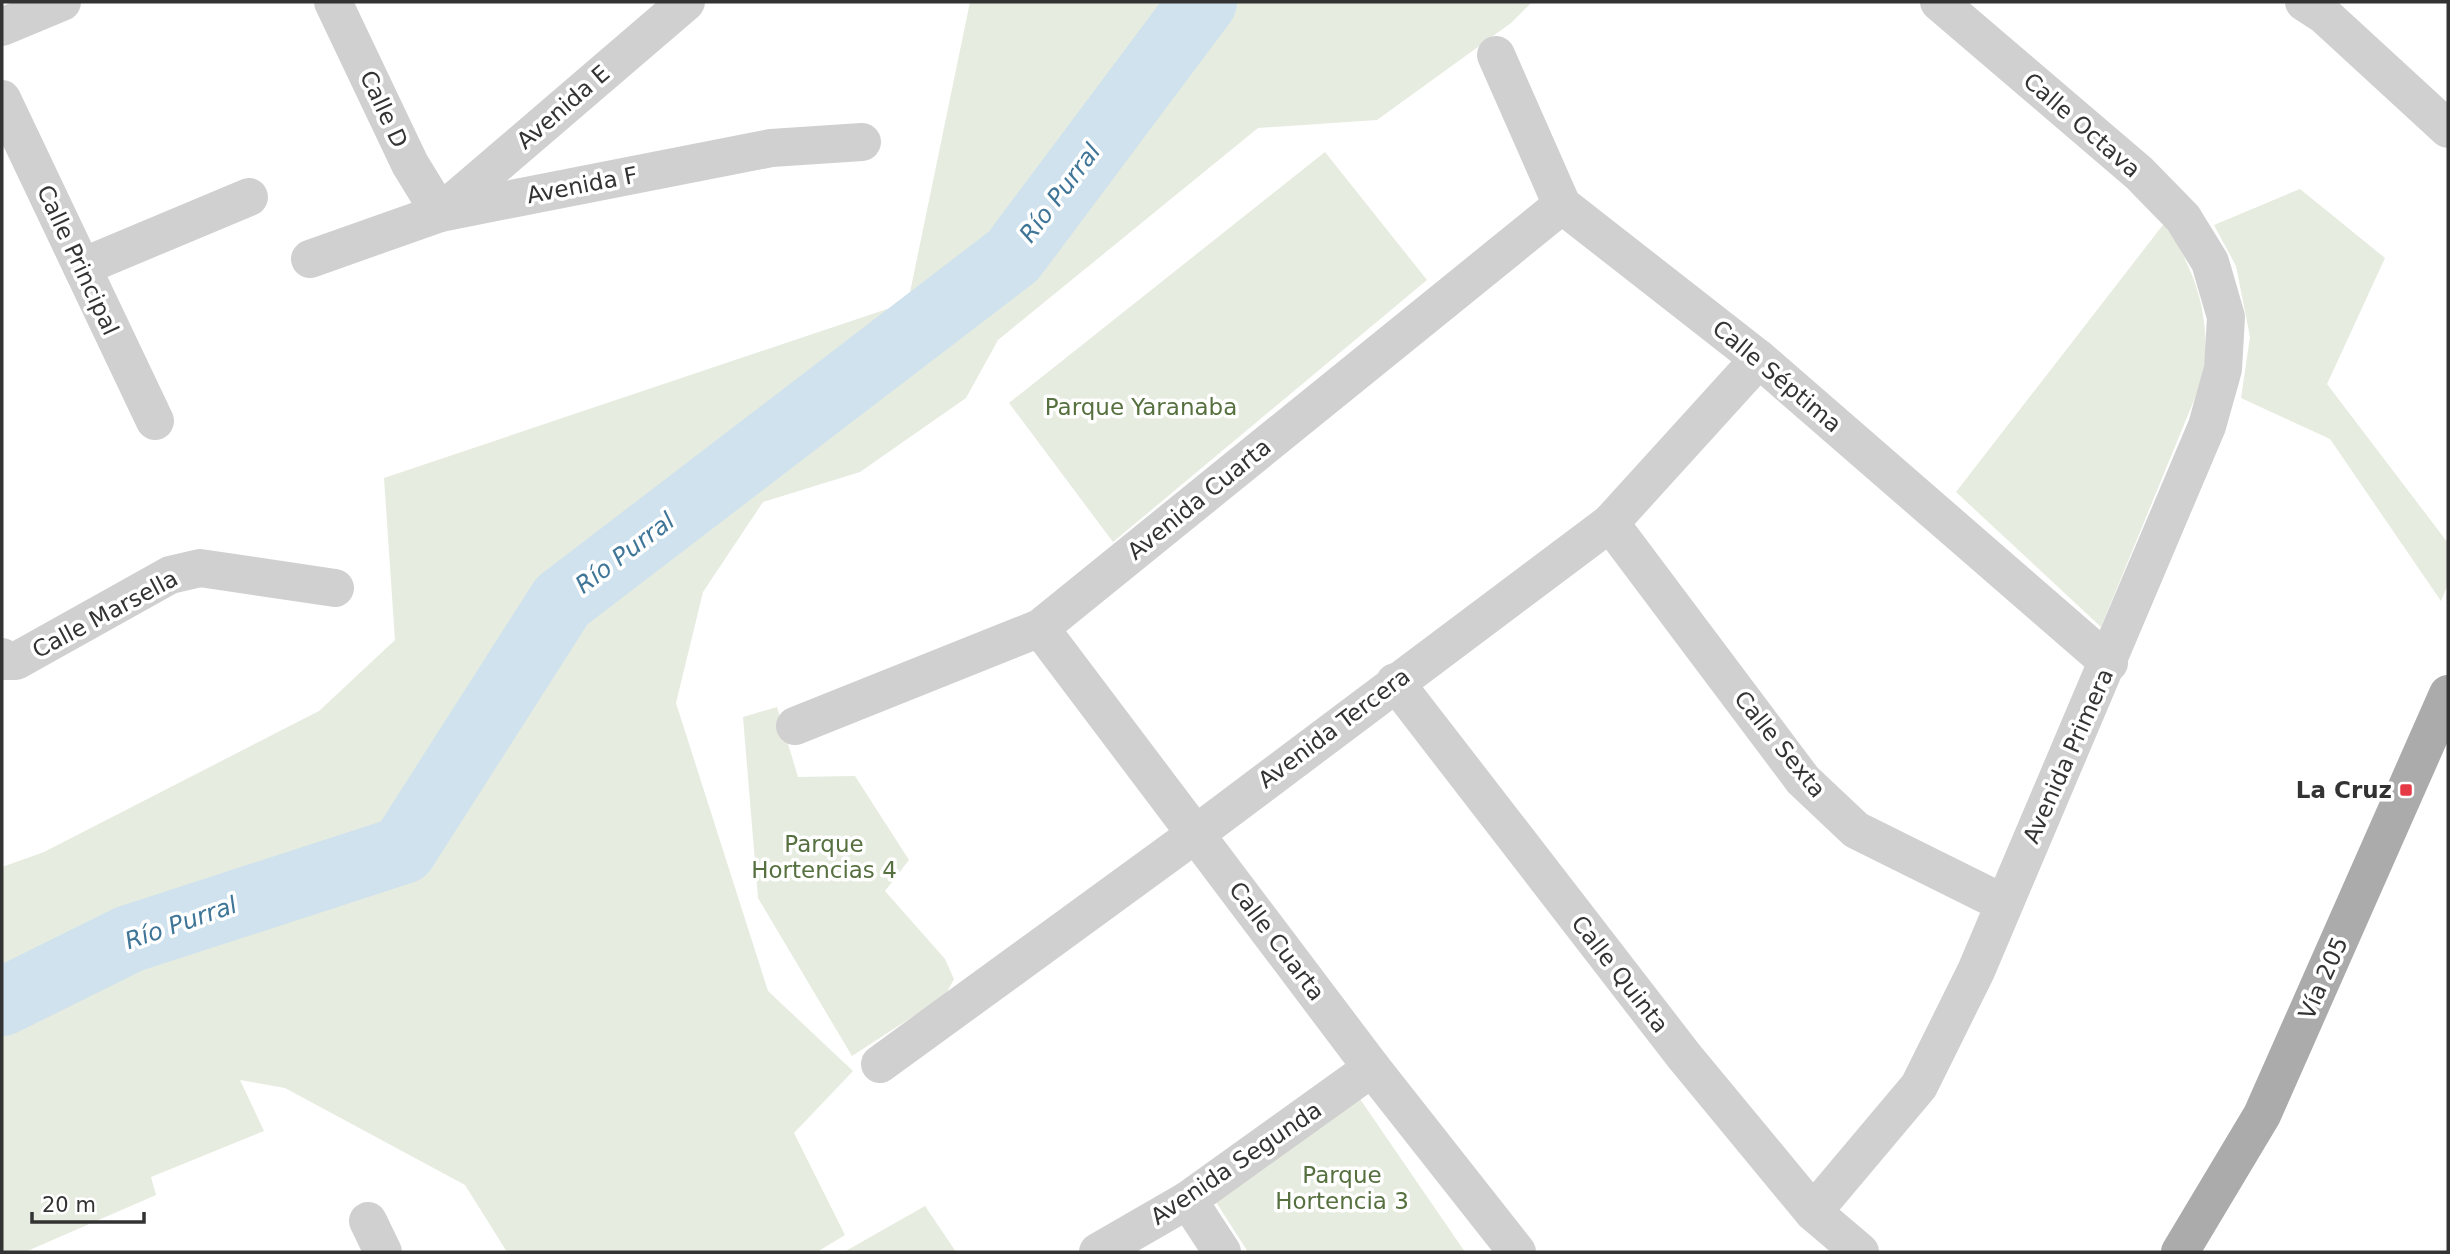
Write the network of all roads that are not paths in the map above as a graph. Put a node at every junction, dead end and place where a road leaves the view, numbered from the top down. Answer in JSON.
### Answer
{"nodes":[{"id":1,"x":62,"y":2,"type":"edge"},
{"id":2,"x":333,"y":2,"type":"edge"},
{"id":3,"x":686,"y":2,"type":"edge"},
{"id":4,"x":1939,"y":2,"type":"edge"},
{"id":5,"x":2322,"y":6,"type":"edge"},
{"id":6,"x":2,"y":27,"type":"edge"},
{"id":7,"x":1496,"y":55,"type":"dead end"},
{"id":8,"x":2,"y":99,"type":"edge"},
{"id":9,"x":2448,"y":129,"type":"edge"},
{"id":10,"x":862,"y":142,"type":"dead end"},
{"id":11,"x":248,"y":197,"type":"dead end"},
{"id":12,"x":1562,"y":205,"type":"junction"},
{"id":13,"x":440,"y":213,"type":"junction"},
{"id":14,"x":310,"y":259,"type":"dead end"},
{"id":15,"x":2210,"y":262,"type":"joint"},
{"id":16,"x":82,"y":267,"type":"junction"},
{"id":17,"x":1759,"y":359,"type":"junction"},
{"id":18,"x":155,"y":421,"type":"dead end"},
{"id":19,"x":1610,"y":523,"type":"junction"},
{"id":20,"x":335,"y":588,"type":"dead end"},
{"id":21,"x":1040,"y":628,"type":"junction"},
{"id":22,"x":2,"y":657,"type":"edge"},
{"id":23,"x":2109,"y":663,"type":"junction"},
{"id":24,"x":1395,"y":682,"type":"junction"},
{"id":25,"x":2448,"y":694,"type":"edge"},
{"id":26,"x":796,"y":726,"type":"dead end"},
{"id":27,"x":1197,"y":833,"type":"junction"},
{"id":28,"x":2003,"y":903,"type":"junction"},
{"id":29,"x":880,"y":1064,"type":"dead end"},
{"id":30,"x":1373,"y":1068,"type":"junction"},
{"id":31,"x":1188,"y":1200,"type":"junction"},
{"id":32,"x":1813,"y":1212,"type":"junction"},
{"id":33,"x":1098,"y":1252,"type":"edge"},
{"id":34,"x":1222,"y":1252,"type":"edge"},
{"id":35,"x":1517,"y":1252,"type":"edge"},
{"id":36,"x":1860,"y":1252,"type":"edge"},
{"id":37,"x":2180,"y":1252,"type":"edge"}],
"edges":[{"from":1,"to":6,"type":"street"},
{"from":2,"to":13,"type":"street","name":"Calle D"},
{"from":3,"to":13,"type":"street","name":"Avenida E"},
{"from":4,"to":15,"type":"street","name":"Calle Octava"},
{"from":5,"to":9,"type":"street"},
{"from":7,"to":12,"type":"street","name":"Calle Séptima"},
{"from":8,"to":16,"type":"street","name":"Calle Principal"},
{"from":10,"to":13,"type":"street","name":"Avenida F"},
{"from":11,"to":16,"type":"street"},
{"from":12,"to":17,"type":"street","name":"Calle Séptima"},
{"from":12,"to":21,"type":"street","name":"Avenida Cuarta"},
{"from":13,"to":14,"type":"street","name":"Avenida F"},
{"from":15,"to":23,"type":"street","name":"Avenida Primera"},
{"from":16,"to":18,"type":"street","name":"Calle Principal"},
{"from":17,"to":19,"type":"street","name":"Avenida Tercera"},
{"from":17,"to":23,"type":"street","name":"Calle Séptima"},
{"from":19,"to":24,"type":"street","name":"Avenida Tercera"},
{"from":19,"to":28,"type":"street","name":"Calle Sexta"},
{"from":20,"to":22,"type":"street","name":"Calle Marsella"},
{"from":21,"to":26,"type":"street","name":"Avenida Cuarta"},
{"from":21,"to":27,"type":"street","name":"Calle Cuarta"},
{"from":23,"to":28,"type":"street","name":"Avenida Primera"},
{"from":24,"to":27,"type":"street","name":"Avenida Tercera"},
{"from":24,"to":32,"type":"street","name":"Calle Quinta"},
{"from":25,"to":37,"type":"main road","name":"Vía 205"},
{"from":27,"to":29,"type":"street","name":"Avenida Tercera"},
{"from":27,"to":30,"type":"street","name":"Calle Cuarta"},
{"from":28,"to":32,"type":"street","name":"Avenida Primera"},
{"from":30,"to":31,"type":"street","name":"Avenida Segunda"},
{"from":30,"to":35,"type":"street","name":"Calle Cuarta"},
{"from":31,"to":33,"type":"street","name":"Avenida Segunda"},
{"from":31,"to":34,"type":"street"},
{"from":32,"to":36,"type":"street","name":"Calle Quinta"}]}
